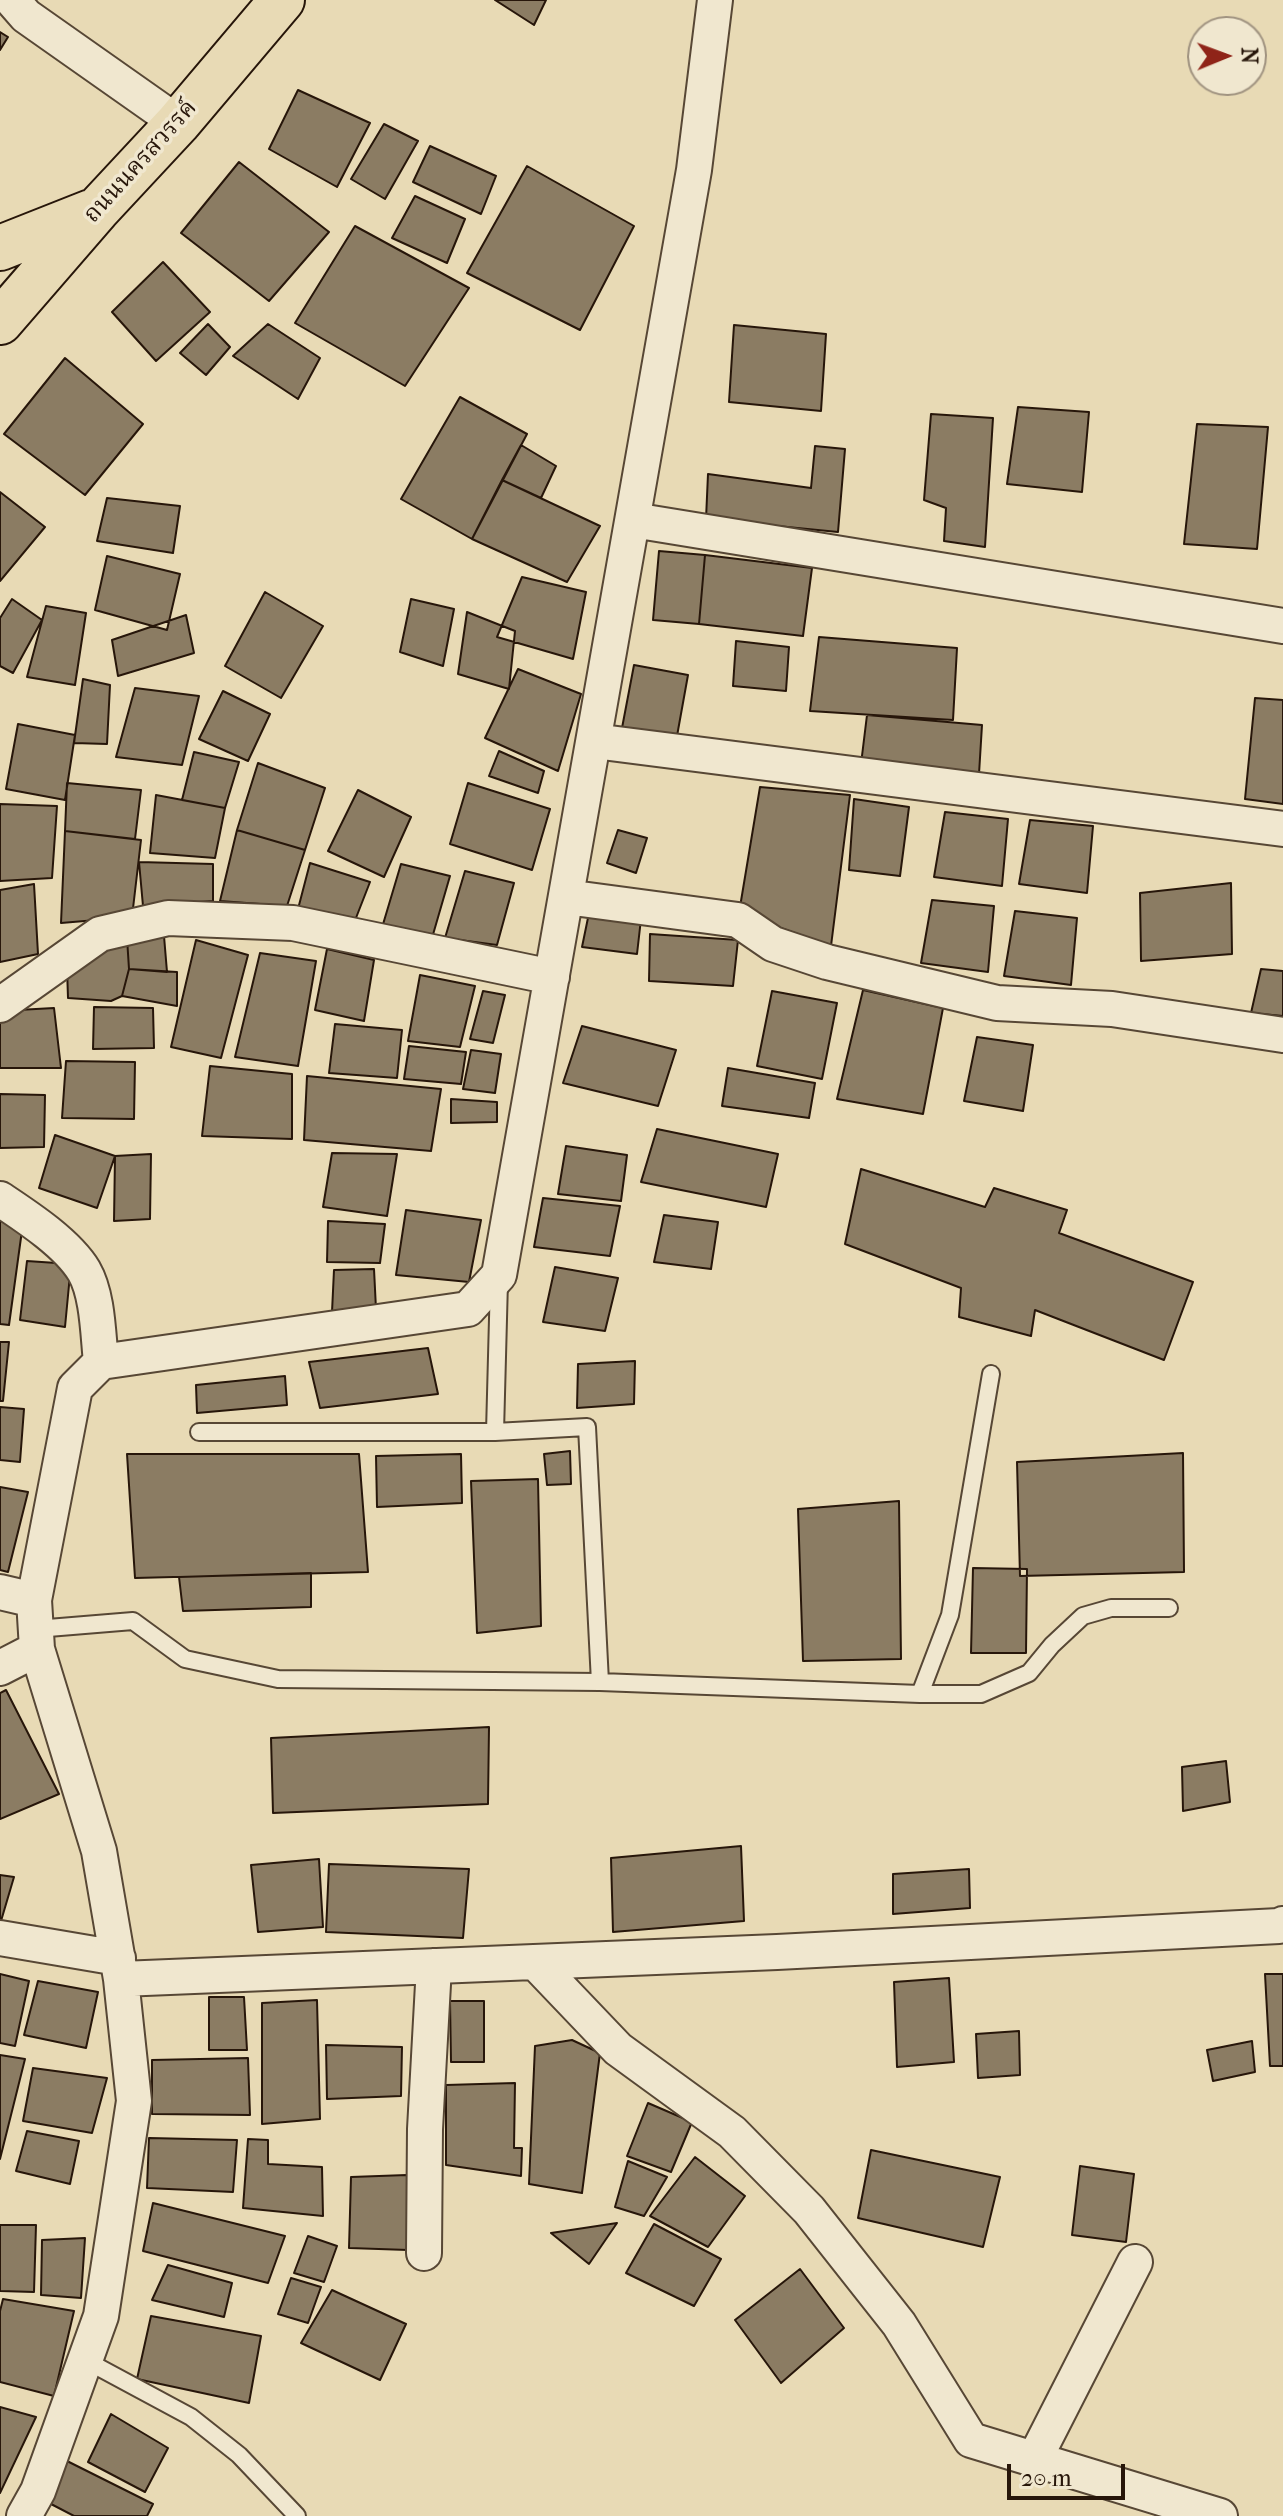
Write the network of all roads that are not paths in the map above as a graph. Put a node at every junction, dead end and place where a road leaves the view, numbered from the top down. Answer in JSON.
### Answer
{"nodes":[{"id":1,"x":12,"y":0,"type":"edge"},
{"id":2,"x":282,"y":0,"type":"edge"},
{"id":3,"x":715,"y":0,"type":"edge"},
{"id":4,"x":178,"y":123,"type":"junction"},
{"id":5,"x":97,"y":210,"type":"junction"},
{"id":6,"x":0,"y":248,"type":"edge"},
{"id":7,"x":0,"y":322,"type":"edge"},
{"id":8,"x":633,"y":520,"type":"junction"},
{"id":9,"x":1283,"y":626,"type":"edge"},
{"id":10,"x":594,"y":741,"type":"junction"},
{"id":11,"x":1283,"y":829,"type":"edge"},
{"id":12,"x":566,"y":897,"type":"junction"},
{"id":13,"x":552,"y":977,"type":"junction"},
{"id":14,"x":0,"y":1005,"type":"edge"},
{"id":15,"x":1283,"y":1035,"type":"edge"},
{"id":16,"x":0,"y":1199,"type":"edge"},
{"id":17,"x":499,"y":1275,"type":"junction"},
{"id":18,"x":101,"y":1362,"type":"junction"},
{"id":19,"x":991,"y":1374,"type":"dead end"},
{"id":20,"x":199,"y":1432,"type":"dead end"},
{"id":21,"x":495,"y":1432,"type":"junction"},
{"id":22,"x":0,"y":1592,"type":"edge"},
{"id":23,"x":1169,"y":1608,"type":"dead end"},
{"id":24,"x":36,"y":1626,"type":"junction"},
{"id":25,"x":0,"y":1668,"type":"edge"},
{"id":26,"x":600,"y":1682,"type":"junction"},
{"id":27,"x":920,"y":1694,"type":"junction"},
{"id":28,"x":1283,"y":1924,"type":"edge"},
{"id":29,"x":0,"y":1938,"type":"edge"},
{"id":30,"x":535,"y":1962,"type":"junction"},
{"id":31,"x":434,"y":1966,"type":"junction"},
{"id":32,"x":119,"y":1969,"type":"junction"},
{"id":33,"x":424,"y":2253,"type":"dead end"},
{"id":34,"x":1135,"y":2262,"type":"dead end"},
{"id":35,"x":85,"y":2360,"type":"junction"},
{"id":36,"x":1034,"y":2460,"type":"junction"},
{"id":37,"x":24,"y":2516,"type":"edge"},
{"id":38,"x":297,"y":2516,"type":"edge"},
{"id":39,"x":1220,"y":2516,"type":"edge"}],
"edges":[{"from":1,"to":4,"type":"street"},
{"from":2,"to":4,"type":"main road","name":"ถนนนครสวรรค์"},
{"from":3,"to":8,"type":"street"},
{"from":4,"to":5,"type":"main road","name":"ถนนนครสวรรค์"},
{"from":5,"to":6,"type":"main road"},
{"from":5,"to":7,"type":"main road","name":"ถนนนครสวรรค์"},
{"from":8,"to":9,"type":"street"},
{"from":8,"to":10,"type":"street"},
{"from":10,"to":11,"type":"street"},
{"from":10,"to":12,"type":"street"},
{"from":12,"to":13,"type":"street"},
{"from":12,"to":15,"type":"street"},
{"from":13,"to":14,"type":"street"},
{"from":13,"to":17,"type":"street"},
{"from":16,"to":18,"type":"street"},
{"from":17,"to":18,"type":"street"},
{"from":17,"to":21,"type":"lane"},
{"from":18,"to":24,"type":"street"},
{"from":19,"to":27,"type":"lane"},
{"from":20,"to":21,"type":"lane"},
{"from":21,"to":26,"type":"lane"},
{"from":22,"to":24,"type":"street"},
{"from":23,"to":27,"type":"lane"},
{"from":24,"to":25,"type":"street"},
{"from":24,"to":26,"type":"lane"},
{"from":24,"to":32,"type":"street"},
{"from":26,"to":27,"type":"lane"},
{"from":28,"to":30,"type":"street"},
{"from":29,"to":32,"type":"street"},
{"from":30,"to":31,"type":"street"},
{"from":30,"to":36,"type":"street"},
{"from":31,"to":32,"type":"street"},
{"from":31,"to":33,"type":"street"},
{"from":32,"to":35,"type":"street"},
{"from":34,"to":36,"type":"street"},
{"from":35,"to":37,"type":"street"},
{"from":35,"to":38,"type":"lane"},
{"from":36,"to":39,"type":"street"}]}
